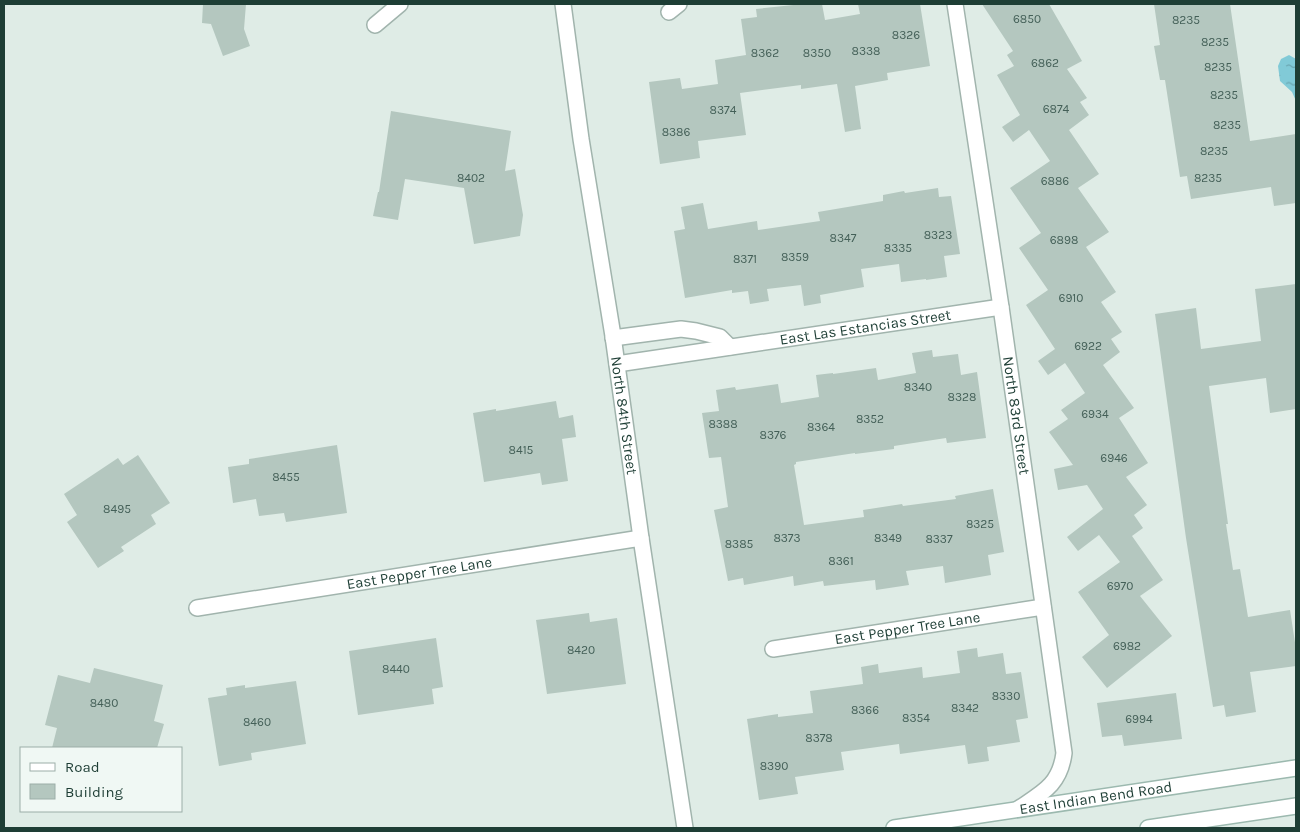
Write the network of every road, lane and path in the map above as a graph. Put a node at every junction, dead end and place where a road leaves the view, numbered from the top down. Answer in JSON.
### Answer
{"nodes":[{"id":1,"x":400,"y":4,"type":"edge"},
{"id":2,"x":564,"y":4,"type":"edge"},
{"id":3,"x":955,"y":4,"type":"edge"},
{"id":4,"x":375,"y":25,"type":"dead end"},
{"id":5,"x":1001,"y":307,"type":"junction"},
{"id":6,"x":613,"y":338,"type":"junction"},
{"id":7,"x":730,"y":347,"type":"junction"},
{"id":8,"x":617,"y":364,"type":"junction"},
{"id":9,"x":641,"y":538,"type":"junction"},
{"id":10,"x":1043,"y":607,"type":"junction"},
{"id":11,"x":197,"y":608,"type":"dead end"},
{"id":12,"x":773,"y":649,"type":"dead end"},
{"id":13,"x":1296,"y":768,"type":"edge"},
{"id":14,"x":1296,"y":806,"type":"edge"},
{"id":15,"x":1018,"y":809,"type":"junction"},
{"id":16,"x":685,"y":828,"type":"edge"},
{"id":17,"x":894,"y":828,"type":"edge"},
{"id":18,"x":1148,"y":828,"type":"edge"}],
"edges":[{"from":1,"to":4,"type":"street"},
{"from":2,"to":6,"type":"street","name":"North 84th Street"},
{"from":3,"to":5,"type":"street","name":"North 83rd Street"},
{"from":5,"to":7,"type":"street","name":"East Las Estancias Street"},
{"from":5,"to":10,"type":"street","name":"North 83rd Street"},
{"from":6,"to":7,"type":"street"},
{"from":6,"to":8,"type":"street","name":"North 84th Street"},
{"from":7,"to":8,"type":"street","name":"East Las Estancias Street"},
{"from":8,"to":9,"type":"street","name":"North 84th Street"},
{"from":9,"to":11,"type":"street","name":"East Pepper Tree Lane"},
{"from":9,"to":16,"type":"street","name":"North 84th Street"},
{"from":10,"to":12,"type":"street","name":"East Pepper Tree Lane"},
{"from":10,"to":15,"type":"street","name":"North 83rd Street"},
{"from":13,"to":15,"type":"street","name":"East Indian Bend Road"},
{"from":14,"to":18,"type":"street"},
{"from":15,"to":17,"type":"street","name":"East Indian Bend Road"}]}
